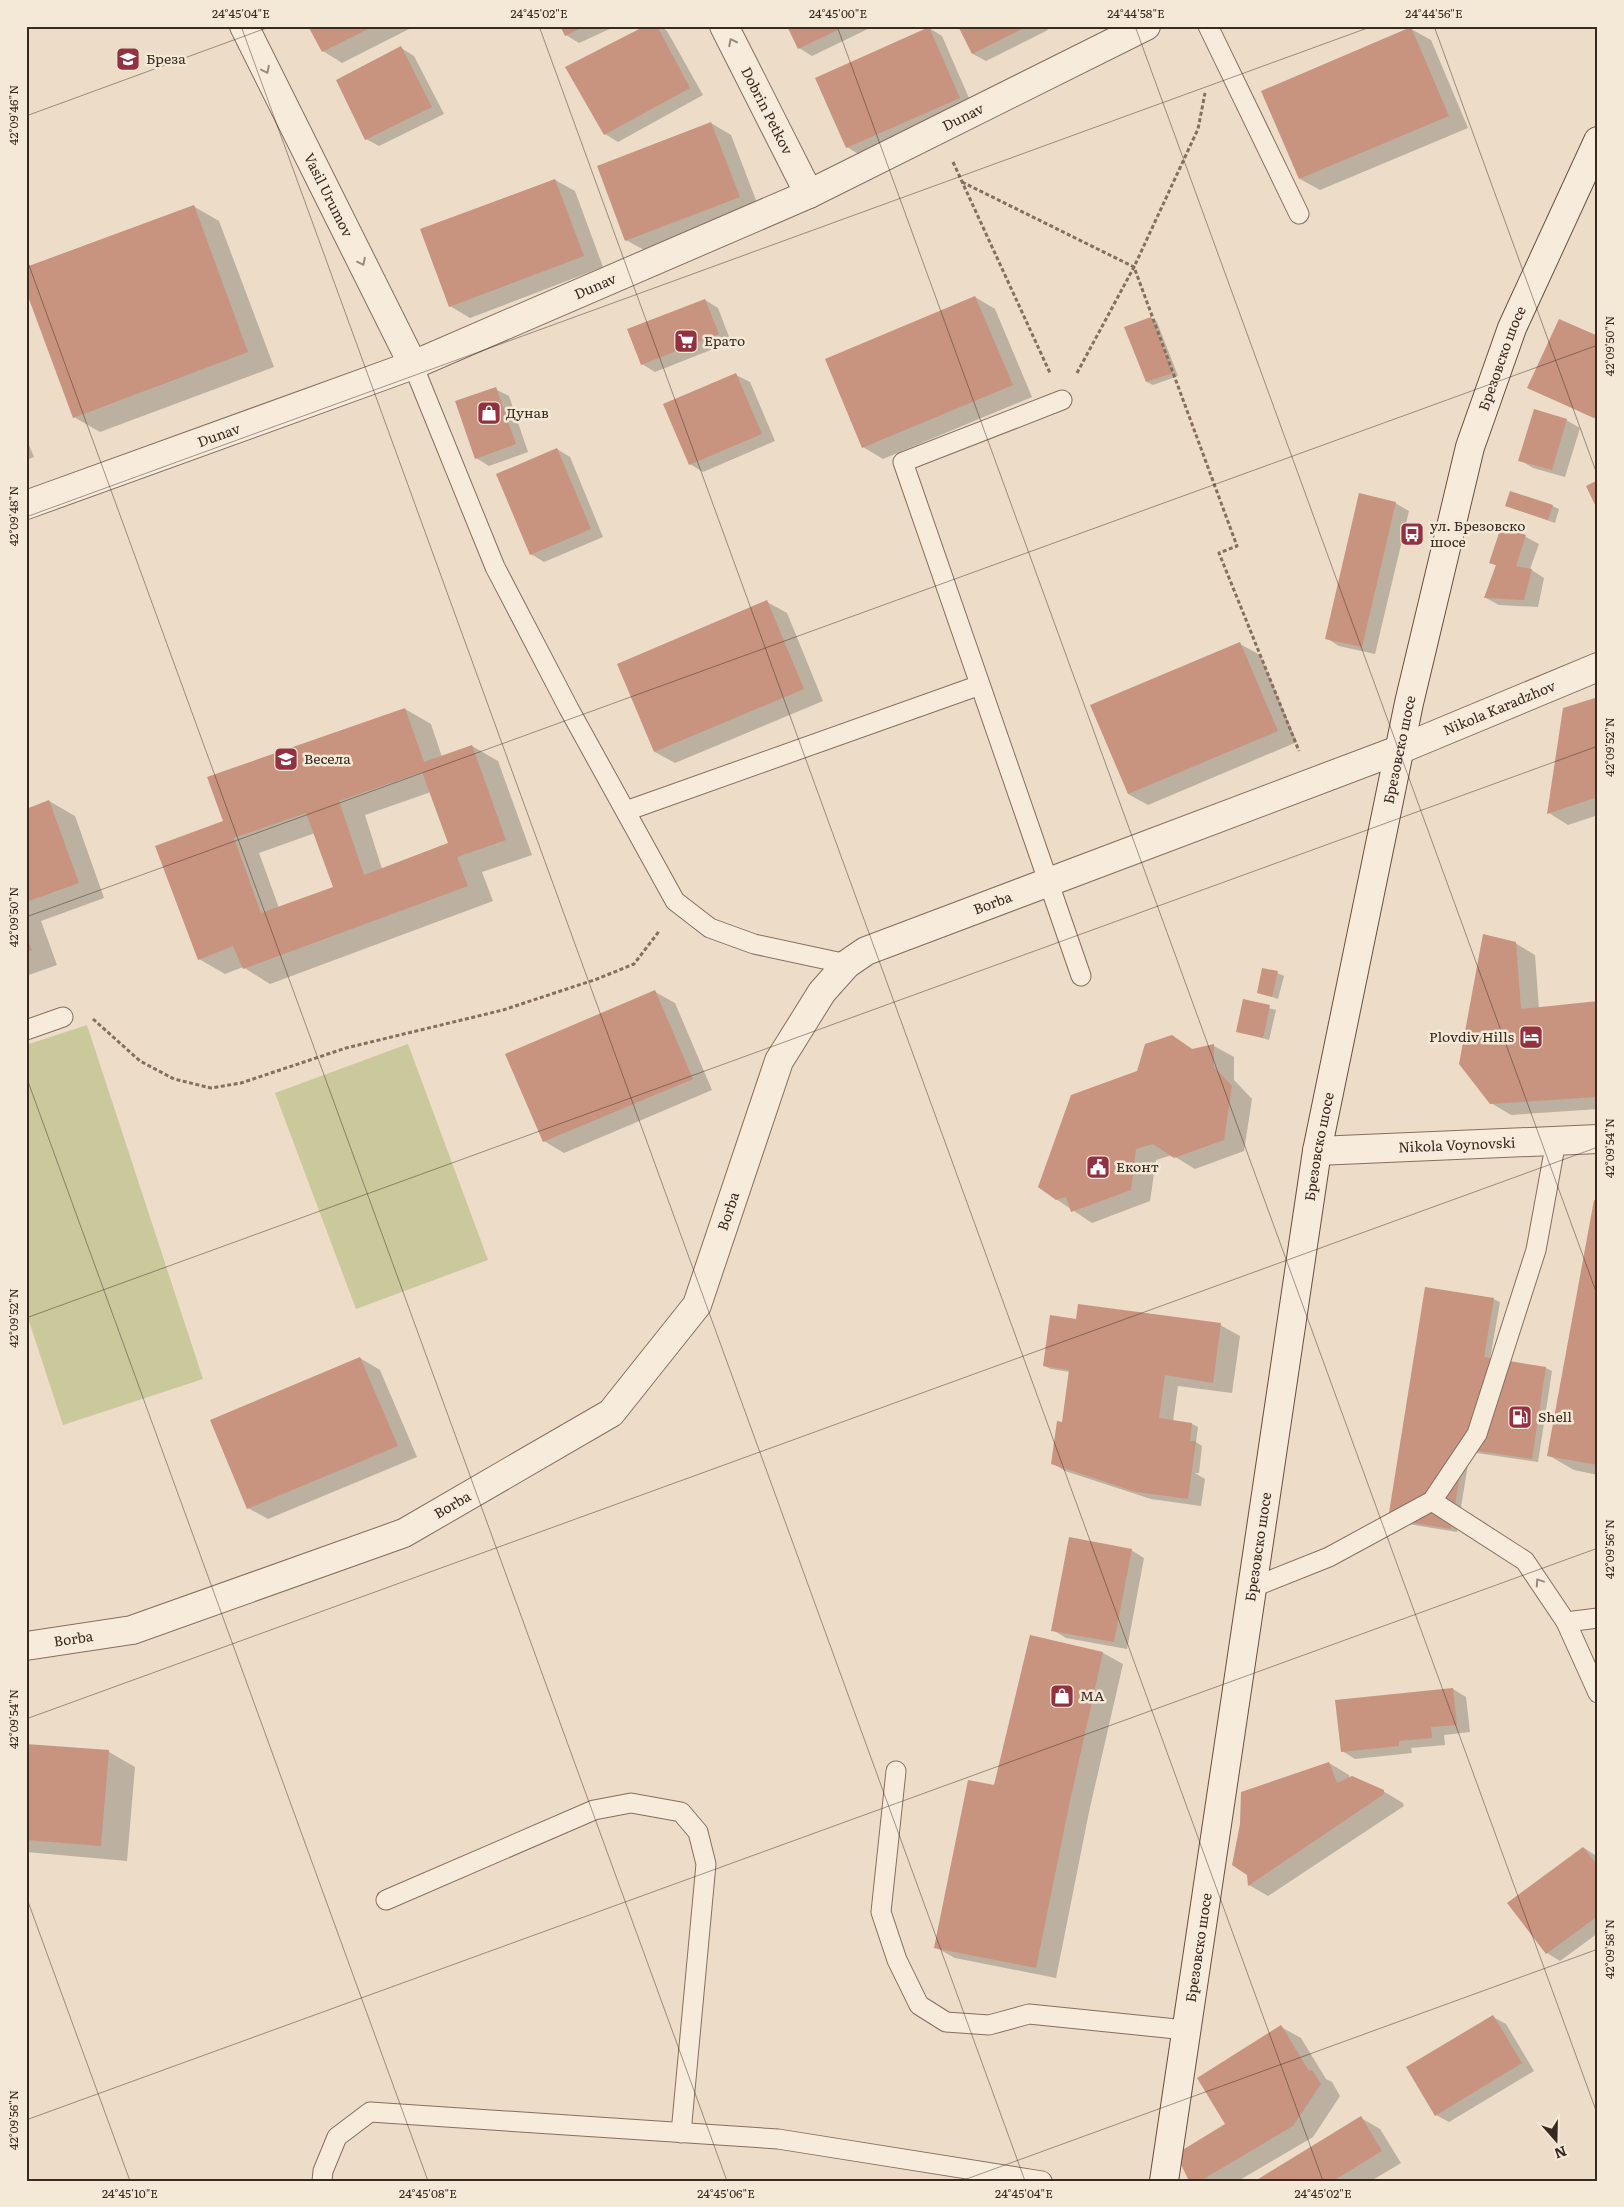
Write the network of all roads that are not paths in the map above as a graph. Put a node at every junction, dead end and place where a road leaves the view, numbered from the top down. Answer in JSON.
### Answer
{"nodes":[{"id":1,"x":244,"y":26,"type":"edge"},
{"id":2,"x":724,"y":26,"type":"edge"},
{"id":3,"x":1146,"y":26,"type":"edge"},
{"id":4,"x":1211,"y":32,"type":"edge"},
{"id":5,"x":1598,"y":141,"type":"edge"},
{"id":6,"x":809,"y":194,"type":"junction"},
{"id":7,"x":1299,"y":214,"type":"dead end"},
{"id":8,"x":413,"y":365,"type":"junction"},
{"id":9,"x":1062,"y":400,"type":"road end"},
{"id":10,"x":26,"y":506,"type":"edge"},
{"id":11,"x":1598,"y":667,"type":"edge"},
{"id":12,"x":980,"y":685,"type":"junction"},
{"id":13,"x":1401,"y":749,"type":"junction"},
{"id":14,"x":626,"y":811,"type":"junction"},
{"id":15,"x":1050,"y":883,"type":"junction"},
{"id":16,"x":847,"y":964,"type":"junction"},
{"id":17,"x":1081,"y":976,"type":"dead end"},
{"id":18,"x":64,"y":1017,"type":"road end"},
{"id":19,"x":26,"y":1030,"type":"edge"},
{"id":20,"x":1598,"y":1139,"type":"edge"},
{"id":21,"x":1556,"y":1141,"type":"junction"},
{"id":22,"x":1317,"y":1151,"type":"junction"},
{"id":23,"x":1432,"y":1501,"type":"junction"},
{"id":24,"x":1252,"y":1588,"type":"junction"},
{"id":25,"x":1598,"y":1618,"type":"edge"},
{"id":26,"x":1566,"y":1622,"type":"junction"},
{"id":27,"x":26,"y":1646,"type":"edge"},
{"id":28,"x":1598,"y":1693,"type":"edge"},
{"id":29,"x":896,"y":1771,"type":"dead end"},
{"id":30,"x":386,"y":1900,"type":"dead end"},
{"id":31,"x":1186,"y":2030,"type":"junction"},
{"id":32,"x":681,"y":2133,"type":"junction"},
{"id":33,"x":322,"y":2181,"type":"edge"},
{"id":34,"x":1042,"y":2181,"type":"edge"},
{"id":35,"x":1164,"y":2181,"type":"edge"}],
"edges":[{"from":1,"to":8,"type":"street","name":"Vasil Urumov","one_way":true},
{"from":6,"to":2,"type":"street","name":"Dobrin Petkov","one_way":true},
{"from":3,"to":6,"type":"street","name":"Dunav"},
{"from":4,"to":7,"type":"lane"},
{"from":5,"to":13,"type":"street","name":"Брезовско шосе"},
{"from":6,"to":8,"type":"street","name":"Dunav"},
{"from":8,"to":10,"type":"street","name":"Dunav"},
{"from":8,"to":14,"type":"lane"},
{"from":9,"to":12,"type":"lane"},
{"from":11,"to":13,"type":"street","name":"Nikola Karadzhov"},
{"from":12,"to":14,"type":"lane"},
{"from":12,"to":15,"type":"lane"},
{"from":13,"to":15,"type":"street","name":"Borba"},
{"from":13,"to":22,"type":"street","name":"Брезовско шосе"},
{"from":14,"to":16,"type":"lane"},
{"from":15,"to":16,"type":"street","name":"Borba"},
{"from":15,"to":17,"type":"lane"},
{"from":16,"to":27,"type":"street","name":"Borba"},
{"from":18,"to":19,"type":"lane"},
{"from":20,"to":21,"type":"street","name":"Nikola Voynovski"},
{"from":21,"to":22,"type":"street","name":"Nikola Voynovski"},
{"from":21,"to":23,"type":"lane"},
{"from":22,"to":24,"type":"street","name":"Брезовско шосе"},
{"from":23,"to":24,"type":"lane"},
{"from":26,"to":23,"type":"lane","one_way":true},
{"from":24,"to":31,"type":"street","name":"Брезовско шосе"},
{"from":25,"to":26,"type":"lane"},
{"from":26,"to":28,"type":"lane"},
{"from":29,"to":31,"type":"lane"},
{"from":30,"to":32,"type":"lane"},
{"from":31,"to":35,"type":"street","name":"Брезовско шосе"},
{"from":32,"to":33,"type":"lane"},
{"from":32,"to":34,"type":"lane"}]}
